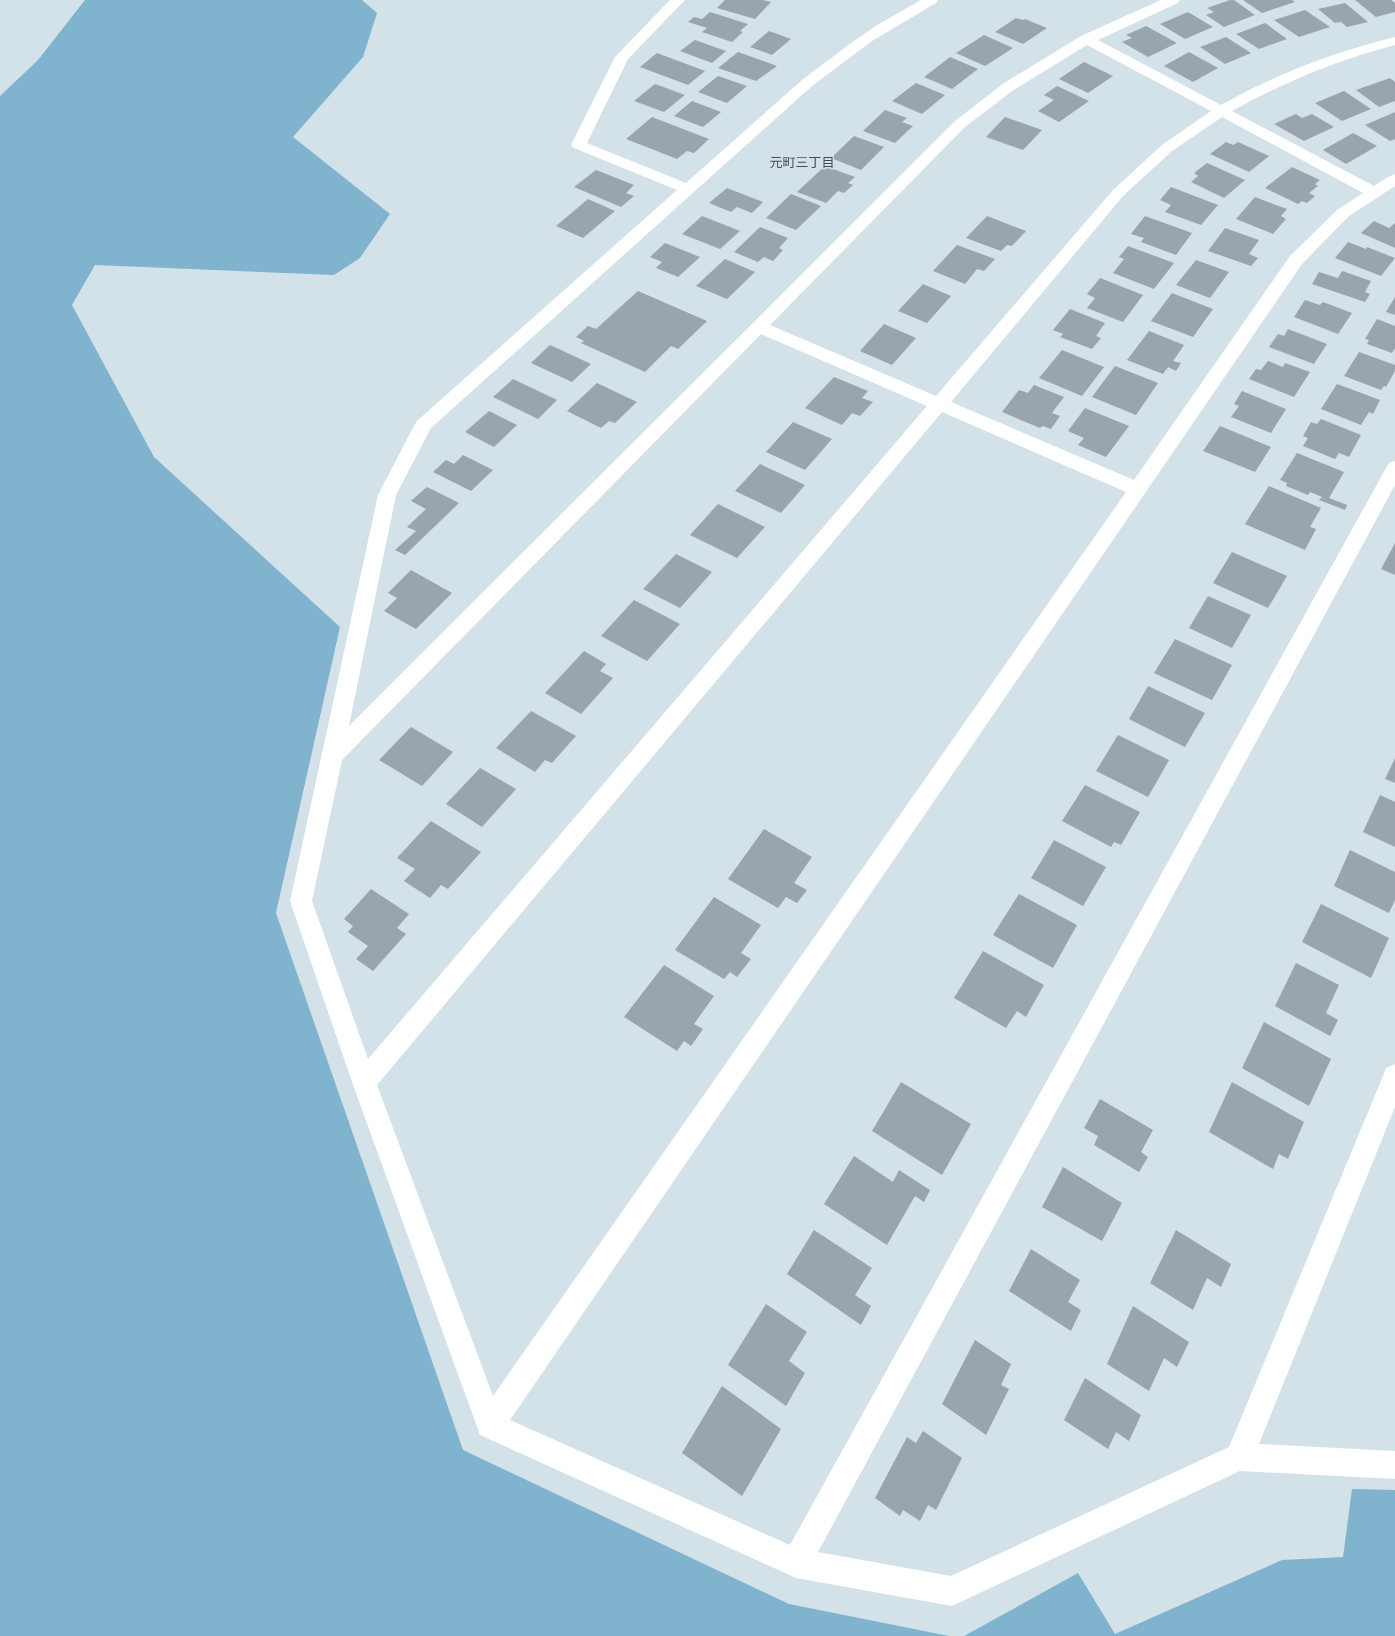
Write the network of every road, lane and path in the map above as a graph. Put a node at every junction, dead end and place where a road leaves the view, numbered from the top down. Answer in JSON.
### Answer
{"nodes":[{"id":1,"x":678,"y":0,"type":"edge"},
{"id":2,"x":931,"y":0,"type":"edge"},
{"id":3,"x":1173,"y":0,"type":"edge"},
{"id":4,"x":1086,"y":39,"type":"junction"},
{"id":5,"x":1395,"y":41,"type":"edge"},
{"id":6,"x":1222,"y":111,"type":"junction"},
{"id":7,"x":1395,"y":179,"type":"edge"},
{"id":8,"x":688,"y":189,"type":"junction"},
{"id":9,"x":1373,"y":192,"type":"junction"},
{"id":10,"x":758,"y":326,"type":"junction"},
{"id":11,"x":939,"y":405,"type":"junction"},
{"id":12,"x":1395,"y":468,"type":"edge"},
{"id":13,"x":1136,"y":489,"type":"junction"},
{"id":14,"x":333,"y":755,"type":"junction"},
{"id":15,"x":1394,"y":1081,"type":"edge"},
{"id":16,"x":364,"y":1082,"type":"junction"},
{"id":17,"x":490,"y":1425,"type":"junction"},
{"id":18,"x":1239,"y":1457,"type":"junction"},
{"id":19,"x":1395,"y":1465,"type":"edge"},
{"id":20,"x":796,"y":1563,"type":"junction"}],
"edges":[{"from":1,"to":8,"type":"street"},
{"from":2,"to":8,"type":"street"},
{"from":3,"to":4,"type":"street"},
{"from":4,"to":6,"type":"street"},
{"from":4,"to":10,"type":"street"},
{"from":5,"to":6,"type":"street"},
{"from":6,"to":9,"type":"street"},
{"from":6,"to":11,"type":"street"},
{"from":7,"to":9,"type":"street"},
{"from":8,"to":14,"type":"street"},
{"from":9,"to":13,"type":"street"},
{"from":10,"to":11,"type":"street"},
{"from":10,"to":14,"type":"street"},
{"from":11,"to":13,"type":"street"},
{"from":11,"to":16,"type":"street"},
{"from":12,"to":20,"type":"street"},
{"from":13,"to":17,"type":"street"},
{"from":14,"to":16,"type":"street"},
{"from":15,"to":18,"type":"street"},
{"from":16,"to":17,"type":"street"},
{"from":17,"to":20,"type":"street"},
{"from":18,"to":19,"type":"street"},
{"from":18,"to":20,"type":"street"}]}
